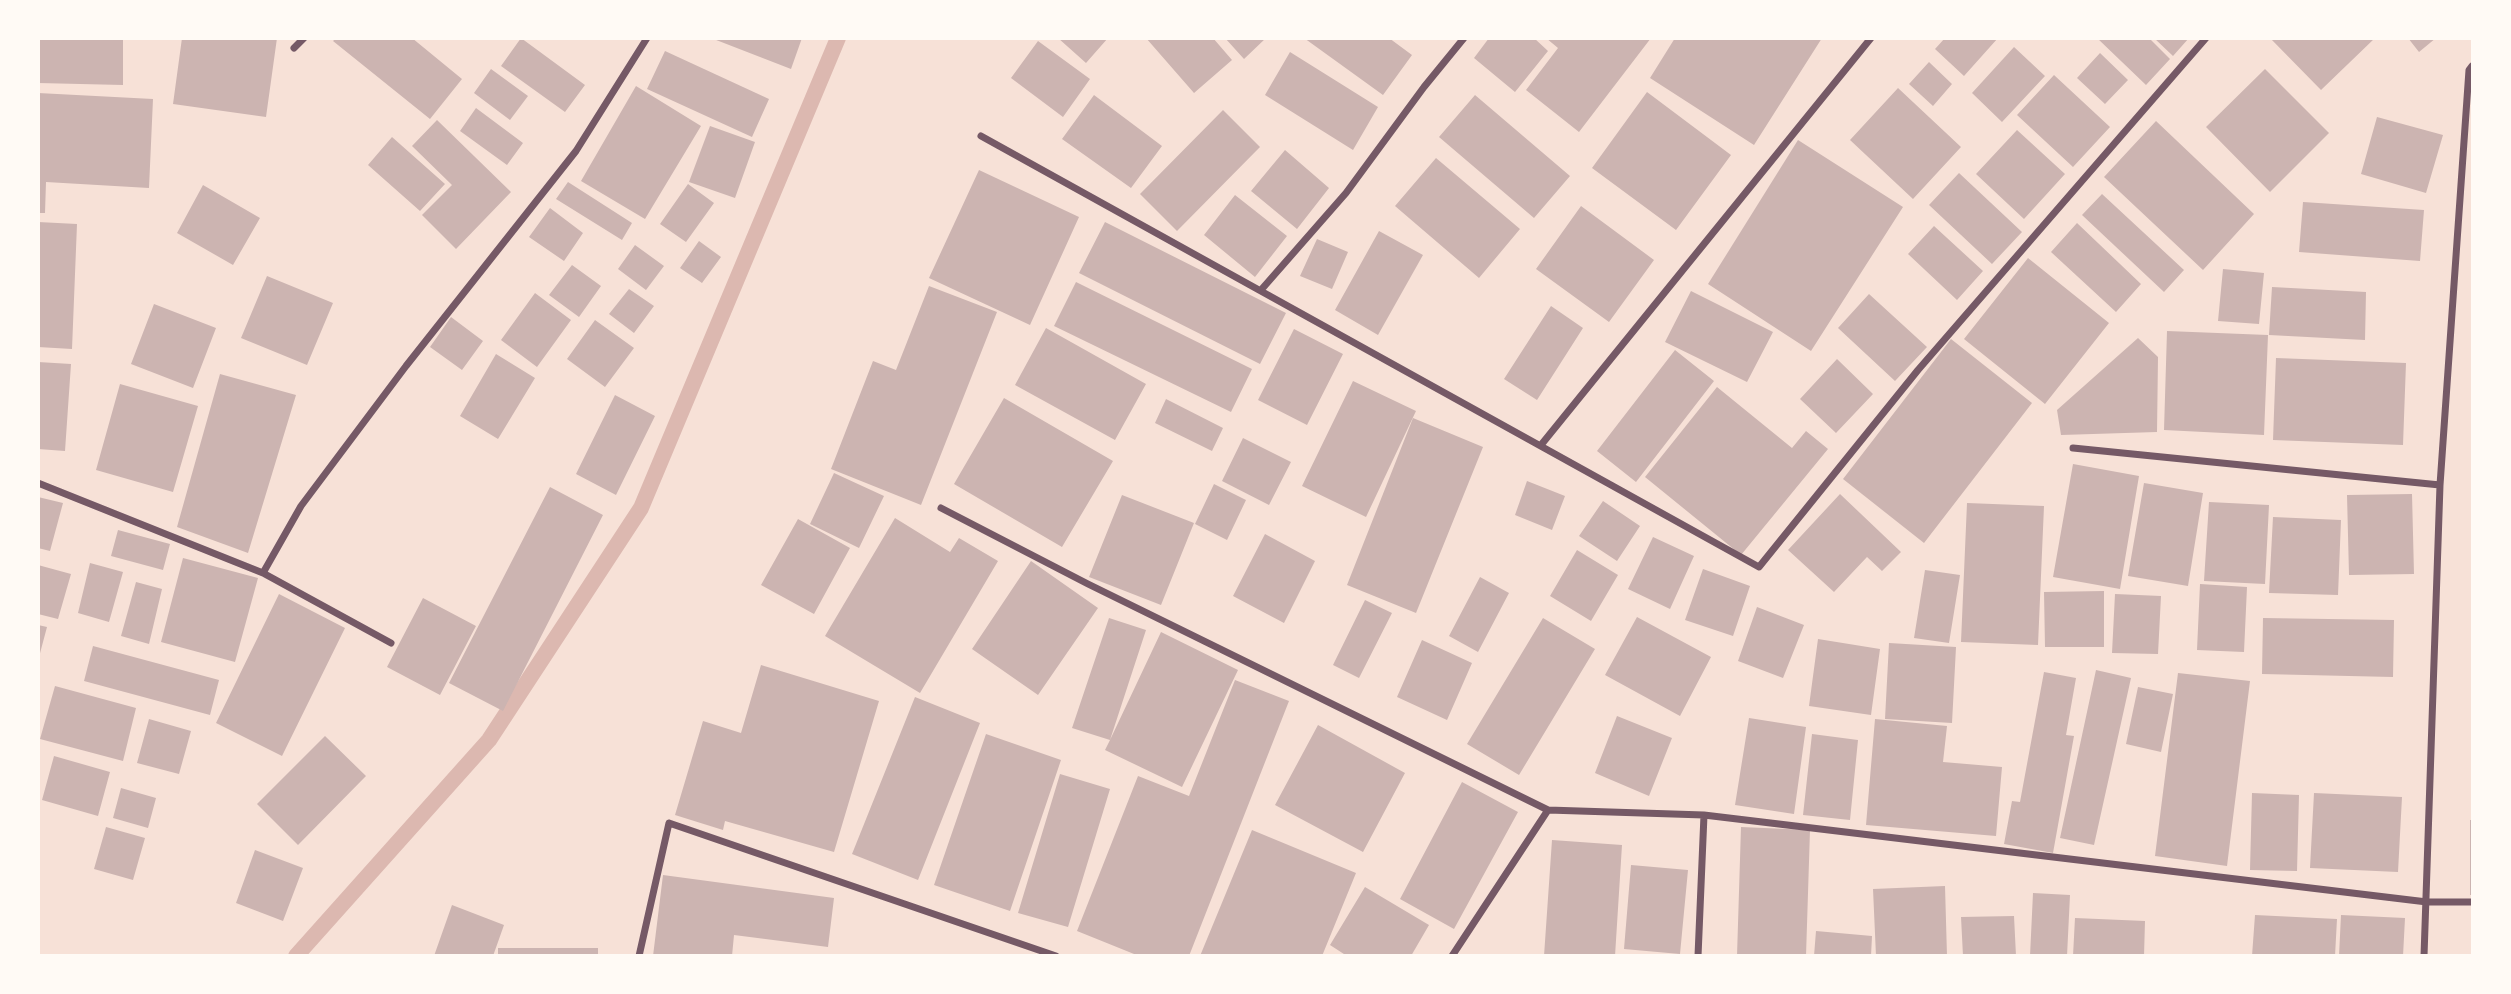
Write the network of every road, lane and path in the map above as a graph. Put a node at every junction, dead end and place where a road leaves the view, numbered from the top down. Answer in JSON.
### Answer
{"nodes":[{"id":1,"x":296,"y":38,"type":"edge"},
{"id":2,"x":304,"y":38,"type":"edge"},
{"id":3,"x":647,"y":38,"type":"edge"},
{"id":4,"x":1464,"y":38,"type":"edge"},
{"id":5,"x":1871,"y":38,"type":"edge"},
{"id":6,"x":2206,"y":38,"type":"edge"},
{"id":7,"x":2473,"y":66,"type":"edge"},
{"id":8,"x":981,"y":136,"type":"dead end"},
{"id":9,"x":1261,"y":290,"type":"junction"},
{"id":10,"x":1541,"y":445,"type":"junction"},
{"id":11,"x":2073,"y":448,"type":"dead end"},
{"id":12,"x":38,"y":483,"type":"edge"},
{"id":13,"x":2440,"y":485,"type":"junction"},
{"id":14,"x":941,"y":508,"type":"dead end"},
{"id":15,"x":263,"y":573,"type":"junction"},
{"id":16,"x":391,"y":643,"type":"dead end"},
{"id":17,"x":1548,"y":810,"type":"junction"},
{"id":18,"x":1704,"y":815,"type":"junction"},
{"id":19,"x":2427,"y":902,"type":"junction"},
{"id":20,"x":2473,"y":902,"type":"edge"},
{"id":21,"x":639,"y":956,"type":"edge"},
{"id":22,"x":1056,"y":956,"type":"edge"},
{"id":23,"x":1452,"y":956,"type":"edge"},
{"id":24,"x":1698,"y":956,"type":"edge"},
{"id":25,"x":2424,"y":956,"type":"edge"}],
"edges":[{"from":1,"to":2,"type":"street"},
{"from":3,"to":15,"type":"street"},
{"from":4,"to":9,"type":"street"},
{"from":5,"to":10,"type":"street"},
{"from":6,"to":10,"type":"street"},
{"from":7,"to":13,"type":"street"},
{"from":8,"to":9,"type":"street"},
{"from":9,"to":10,"type":"street"},
{"from":11,"to":13,"type":"street"},
{"from":12,"to":15,"type":"street"},
{"from":13,"to":19,"type":"street"},
{"from":14,"to":17,"type":"street"},
{"from":15,"to":16,"type":"street"},
{"from":17,"to":18,"type":"street"},
{"from":17,"to":23,"type":"street"},
{"from":18,"to":19,"type":"street"},
{"from":18,"to":24,"type":"street"},
{"from":19,"to":20,"type":"street"},
{"from":19,"to":25,"type":"street"},
{"from":21,"to":22,"type":"street"}]}
